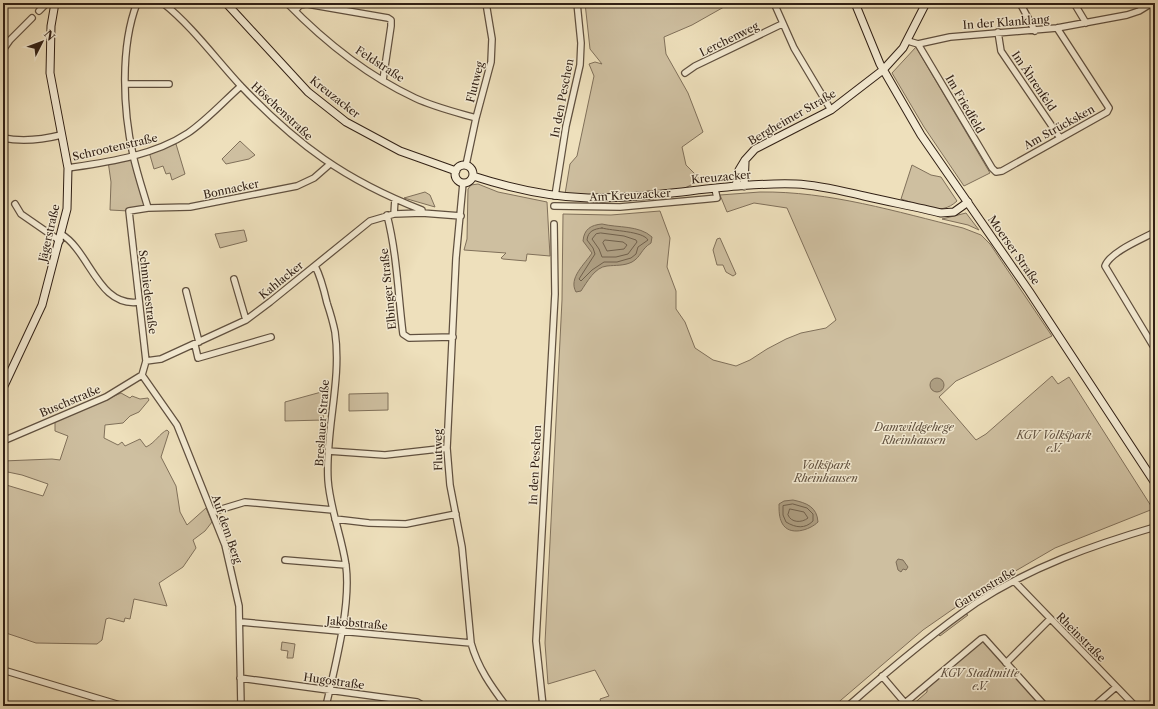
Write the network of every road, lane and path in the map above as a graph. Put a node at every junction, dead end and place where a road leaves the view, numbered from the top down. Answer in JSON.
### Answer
{"nodes":[{"id":1,"x":47,"y":3,"type":"edge"},
{"id":2,"x":55,"y":3,"type":"edge"},
{"id":3,"x":137,"y":3,"type":"edge"},
{"id":4,"x":163,"y":3,"type":"edge"},
{"id":5,"x":226,"y":3,"type":"edge"},
{"id":6,"x":287,"y":3,"type":"edge"},
{"id":7,"x":486,"y":3,"type":"edge"},
{"id":8,"x":577,"y":3,"type":"edge"},
{"id":9,"x":774,"y":3,"type":"edge"},
{"id":10,"x":853,"y":3,"type":"edge"},
{"id":11,"x":926,"y":3,"type":"edge"},
{"id":12,"x":1020,"y":3,"type":"edge"},
{"id":13,"x":1074,"y":3,"type":"edge"},
{"id":14,"x":1152,"y":3,"type":"edge"},
{"id":15,"x":1155,"y":8,"type":"edge"},
{"id":16,"x":39,"y":11,"type":"dead end"},
{"id":17,"x":295,"y":11,"type":"junction"},
{"id":18,"x":32,"y":18,"type":"dead end"},
{"id":19,"x":1086,"y":23,"type":"junction"},
{"id":20,"x":782,"y":24,"type":"junction"},
{"id":21,"x":1057,"y":28,"type":"junction"},
{"id":22,"x":1035,"y":31,"type":"junction"},
{"id":23,"x":998,"y":32,"type":"junction"},
{"id":24,"x":908,"y":41,"type":"junction"},
{"id":25,"x":918,"y":44,"type":"junction"},
{"id":26,"x":3,"y":50,"type":"edge"},
{"id":27,"x":883,"y":70,"type":"junction"},
{"id":28,"x":685,"y":73,"type":"dead end"},
{"id":29,"x":383,"y":80,"type":"junction"},
{"id":30,"x":169,"y":83,"type":"dead end"},
{"id":31,"x":126,"y":84,"type":"junction"},
{"id":32,"x":241,"y":86,"type":"junction"},
{"id":33,"x":831,"y":110,"type":"junction"},
{"id":34,"x":476,"y":118,"type":"junction"},
{"id":35,"x":61,"y":136,"type":"junction"},
{"id":36,"x":3,"y":138,"type":"edge"},
{"id":37,"x":1060,"y":138,"type":"junction"},
{"id":38,"x":133,"y":156,"type":"junction"},
{"id":39,"x":745,"y":160,"type":"junction"},
{"id":40,"x":330,"y":164,"type":"junction"},
{"id":41,"x":466,"y":165,"type":"junction"},
{"id":42,"x":68,"y":168,"type":"junction"},
{"id":43,"x":456,"y":171,"type":"junction"},
{"id":44,"x":996,"y":172,"type":"joint"},
{"id":45,"x":473,"y":176,"type":"junction"},
{"id":46,"x":463,"y":183,"type":"junction"},
{"id":47,"x":736,"y":186,"type":"junction"},
{"id":48,"x":744,"y":186,"type":"junction"},
{"id":49,"x":715,"y":189,"type":"junction"},
{"id":50,"x":706,"y":190,"type":"junction"},
{"id":51,"x":555,"y":196,"type":"junction"},
{"id":52,"x":395,"y":199,"type":"junction"},
{"id":53,"x":707,"y":199,"type":"junction"},
{"id":54,"x":968,"y":202,"type":"junction"},
{"id":55,"x":15,"y":204,"type":"dead end"},
{"id":56,"x":554,"y":206,"type":"dead end"},
{"id":57,"x":148,"y":208,"type":"junction"},
{"id":58,"x":129,"y":211,"type":"joint"},
{"id":59,"x":422,"y":213,"type":"junction"},
{"id":60,"x":394,"y":214,"type":"junction"},
{"id":61,"x":387,"y":215,"type":"junction"},
{"id":62,"x":461,"y":216,"type":"junction"},
{"id":63,"x":554,"y":224,"type":"dead end"},
{"id":64,"x":1155,"y":232,"type":"edge"},
{"id":65,"x":61,"y":238,"type":"junction"},
{"id":66,"x":315,"y":266,"type":"junction"},
{"id":67,"x":234,"y":279,"type":"dead end"},
{"id":68,"x":186,"y":291,"type":"dead end"},
{"id":69,"x":139,"y":302,"type":"junction"},
{"id":70,"x":246,"y":320,"type":"junction"},
{"id":71,"x":271,"y":337,"type":"dead end"},
{"id":72,"x":453,"y":337,"type":"junction"},
{"id":73,"x":197,"y":344,"type":"junction"},
{"id":74,"x":1155,"y":349,"type":"edge"},
{"id":75,"x":146,"y":361,"type":"junction"},
{"id":76,"x":142,"y":375,"type":"junction"},
{"id":77,"x":3,"y":388,"type":"edge"},
{"id":78,"x":3,"y":441,"type":"edge"},
{"id":79,"x":447,"y":448,"type":"junction"},
{"id":80,"x":328,"y":452,"type":"junction"},
{"id":81,"x":1155,"y":483,"type":"edge"},
{"id":82,"x":333,"y":510,"type":"junction"},
{"id":83,"x":212,"y":512,"type":"junction"},
{"id":84,"x":456,"y":514,"type":"junction"},
{"id":85,"x":335,"y":519,"type":"junction"},
{"id":86,"x":1155,"y":527,"type":"edge"},
{"id":87,"x":285,"y":560,"type":"dead end"},
{"id":88,"x":346,"y":565,"type":"junction"},
{"id":89,"x":1014,"y":581,"type":"junction"},
{"id":90,"x":1050,"y":619,"type":"junction"},
{"id":91,"x":240,"y":622,"type":"junction"},
{"id":92,"x":342,"y":632,"type":"junction"},
{"id":93,"x":471,"y":643,"type":"junction"},
{"id":94,"x":1006,"y":663,"type":"junction"},
{"id":95,"x":3,"y":670,"type":"edge"},
{"id":96,"x":882,"y":676,"type":"junction"},
{"id":97,"x":240,"y":678,"type":"junction"},
{"id":98,"x":1116,"y":687,"type":"junction"},
{"id":99,"x":330,"y":691,"type":"junction"},
{"id":100,"x":100,"y":700,"type":"junction"},
{"id":101,"x":99,"y":706,"type":"edge"},
{"id":102,"x":123,"y":706,"type":"edge"},
{"id":103,"x":241,"y":706,"type":"edge"},
{"id":104,"x":326,"y":706,"type":"edge"},
{"id":105,"x":424,"y":706,"type":"edge"},
{"id":106,"x":506,"y":706,"type":"edge"},
{"id":107,"x":543,"y":706,"type":"edge"},
{"id":108,"x":848,"y":706,"type":"edge"},
{"id":109,"x":1045,"y":706,"type":"edge"},
{"id":110,"x":1094,"y":706,"type":"edge"},
{"id":111,"x":1135,"y":706,"type":"edge"}],
"edges":[{"from":1,"to":16,"type":"street"},
{"from":2,"to":35,"type":"street","name":"Jägerstraße"},
{"from":3,"to":31,"type":"street"},
{"from":4,"to":32,"type":"street","name":"Höschenstraße"},
{"from":5,"to":43,"type":"street","name":"Kreuzacker"},
{"from":6,"to":17,"type":"street","name":"Feldstraße"},
{"from":7,"to":34,"type":"street","name":"Flutweg"},
{"from":8,"to":51,"type":"street","name":"In den Peschen"},
{"from":9,"to":20,"type":"street"},
{"from":10,"to":27,"type":"street","name":"Moerser Straße"},
{"from":11,"to":24,"type":"street","name":"Bergheimer Straße"},
{"from":12,"to":22,"type":"street"},
{"from":13,"to":19,"type":"street"},
{"from":14,"to":15,"type":"street"},
{"from":14,"to":19,"type":"street","name":"In der Klanklang"},
{"from":17,"to":29,"type":"street","name":"Feldstraße"},
{"from":17,"to":29,"type":"street"},
{"from":18,"to":26,"type":"street"},
{"from":19,"to":21,"type":"street","name":"In der Klanklang"},
{"from":20,"to":28,"type":"street","name":"Lerchenweg"},
{"from":20,"to":33,"type":"street"},
{"from":21,"to":22,"type":"street","name":"In der Klanklang"},
{"from":21,"to":37,"type":"street","name":"Am Strücksken"},
{"from":22,"to":23,"type":"street","name":"In der Klanklang"},
{"from":23,"to":25,"type":"street","name":"In der Klanklang"},
{"from":23,"to":37,"type":"street","name":"Im Ährenfeld"},
{"from":24,"to":25,"type":"street","name":"In der Klanklang"},
{"from":24,"to":27,"type":"street","name":"Bergheimer Straße"},
{"from":25,"to":44,"type":"street","name":"Im Friedfeld"},
{"from":27,"to":33,"type":"street","name":"Bergheimer Straße"},
{"from":27,"to":54,"type":"street","name":"Moerser Straße"},
{"from":29,"to":34,"type":"street","name":"Feldstraße"},
{"from":30,"to":31,"type":"street"},
{"from":31,"to":38,"type":"street"},
{"from":32,"to":38,"type":"street","name":"Schrootenstraße"},
{"from":32,"to":40,"type":"street","name":"Höschenstraße"},
{"from":33,"to":39,"type":"street","name":"Bergheimer Straße"},
{"from":34,"to":41,"type":"street","name":"Flutweg"},
{"from":35,"to":36,"type":"street"},
{"from":35,"to":42,"type":"street","name":"Jägerstraße"},
{"from":37,"to":44,"type":"street","name":"Am Strücksken"},
{"from":38,"to":42,"type":"street","name":"Schrootenstraße"},
{"from":38,"to":57,"type":"street"},
{"from":39,"to":47,"type":"street","name":"Bergheimer Straße"},
{"from":39,"to":48,"type":"street","name":"Bergheimer Straße"},
{"from":40,"to":52,"type":"street","name":"Höschenstraße"},
{"from":40,"to":57,"type":"street","name":"Bonnacker"},
{"from":41,"to":43,"type":"street"},
{"from":41,"to":45,"type":"street"},
{"from":42,"to":65,"type":"street","name":"Jägerstraße"},
{"from":43,"to":46,"type":"street"},
{"from":45,"to":46,"type":"street"},
{"from":45,"to":51,"type":"street","name":"Kreuzacker"},
{"from":46,"to":62,"type":"street","name":"Flutweg"},
{"from":47,"to":48,"type":"street","name":"Kreuzacker"},
{"from":47,"to":49,"type":"street","name":"Kreuzacker"},
{"from":48,"to":54,"type":"street","name":"Kreuzacker"},
{"from":49,"to":50,"type":"street","name":"Kreuzacker"},
{"from":49,"to":53,"type":"street","name":"Am Kreuzacker"},
{"from":50,"to":51,"type":"street","name":"Kreuzacker"},
{"from":50,"to":53,"type":"street"},
{"from":52,"to":59,"type":"street","name":"Kahlacker"},
{"from":52,"to":60,"type":"street"},
{"from":53,"to":56,"type":"street","name":"Am Kreuzacker"},
{"from":54,"to":81,"type":"street","name":"Moerser Straße"},
{"from":55,"to":65,"type":"street"},
{"from":57,"to":58,"type":"street","name":"Bonnacker"},
{"from":58,"to":69,"type":"street","name":"Schmiedestraße"},
{"from":59,"to":60,"type":"street","name":"Kahlacker"},
{"from":59,"to":62,"type":"street","name":"Kahlacker"},
{"from":60,"to":61,"type":"street","name":"Kahlacker"},
{"from":61,"to":66,"type":"street","name":"Kahlacker"},
{"from":61,"to":72,"type":"street","name":"Elbinger Straße"},
{"from":62,"to":72,"type":"street","name":"Flutweg"},
{"from":63,"to":107,"type":"street","name":"In den Peschen"},
{"from":64,"to":74,"type":"street"},
{"from":65,"to":69,"type":"street"},
{"from":65,"to":77,"type":"street","name":"Jägerstraße"},
{"from":66,"to":70,"type":"street","name":"Kahlacker"},
{"from":66,"to":80,"type":"street","name":"Breslauer Straße"},
{"from":67,"to":70,"type":"street"},
{"from":68,"to":73,"type":"street"},
{"from":69,"to":75,"type":"street","name":"Schmiedestraße"},
{"from":70,"to":73,"type":"street","name":"Kahlacker"},
{"from":71,"to":73,"type":"street"},
{"from":72,"to":79,"type":"street","name":"Flutweg"},
{"from":73,"to":75,"type":"street","name":"Kahlacker"},
{"from":75,"to":76,"type":"street","name":"Schmiedestraße"},
{"from":76,"to":78,"type":"street","name":"Buschstraße"},
{"from":76,"to":83,"type":"street","name":"Auf dem Berg"},
{"from":79,"to":80,"type":"street"},
{"from":79,"to":84,"type":"street","name":"Flutweg"},
{"from":80,"to":82,"type":"street","name":"Breslauer Straße"},
{"from":82,"to":83,"type":"street"},
{"from":82,"to":85,"type":"street","name":"Breslauer Straße"},
{"from":83,"to":91,"type":"street","name":"Auf dem Berg"},
{"from":84,"to":85,"type":"street"},
{"from":84,"to":93,"type":"street","name":"Flutweg"},
{"from":85,"to":88,"type":"street","name":"Breslauer Straße"},
{"from":86,"to":89,"type":"street","name":"Gartenstraße"},
{"from":87,"to":88,"type":"street"},
{"from":88,"to":92,"type":"street","name":"Breslauer Straße"},
{"from":89,"to":90,"type":"street","name":"Rheinstraße"},
{"from":89,"to":96,"type":"street","name":"Gartenstraße"},
{"from":90,"to":94,"type":"street"},
{"from":90,"to":98,"type":"street","name":"Rheinstraße"},
{"from":91,"to":92,"type":"street","name":"Jakobstraße"},
{"from":91,"to":97,"type":"street","name":"Auf dem Berg"},
{"from":92,"to":93,"type":"street","name":"Jakobstraße"},
{"from":92,"to":99,"type":"street","name":"Breslauer Straße"},
{"from":93,"to":106,"type":"street","name":"Flutweg"},
{"from":94,"to":96,"type":"street"},
{"from":94,"to":109,"type":"street"},
{"from":95,"to":100,"type":"street"},
{"from":96,"to":108,"type":"street","name":"Gartenstraße"},
{"from":97,"to":99,"type":"street","name":"Hugostraße"},
{"from":97,"to":103,"type":"street","name":"Auf dem Berg"},
{"from":98,"to":110,"type":"street"},
{"from":98,"to":111,"type":"street","name":"Rheinstraße"},
{"from":99,"to":104,"type":"street","name":"Breslauer Straße"},
{"from":99,"to":105,"type":"street","name":"Hugostraße"},
{"from":100,"to":101,"type":"street"},
{"from":100,"to":102,"type":"street"}]}
